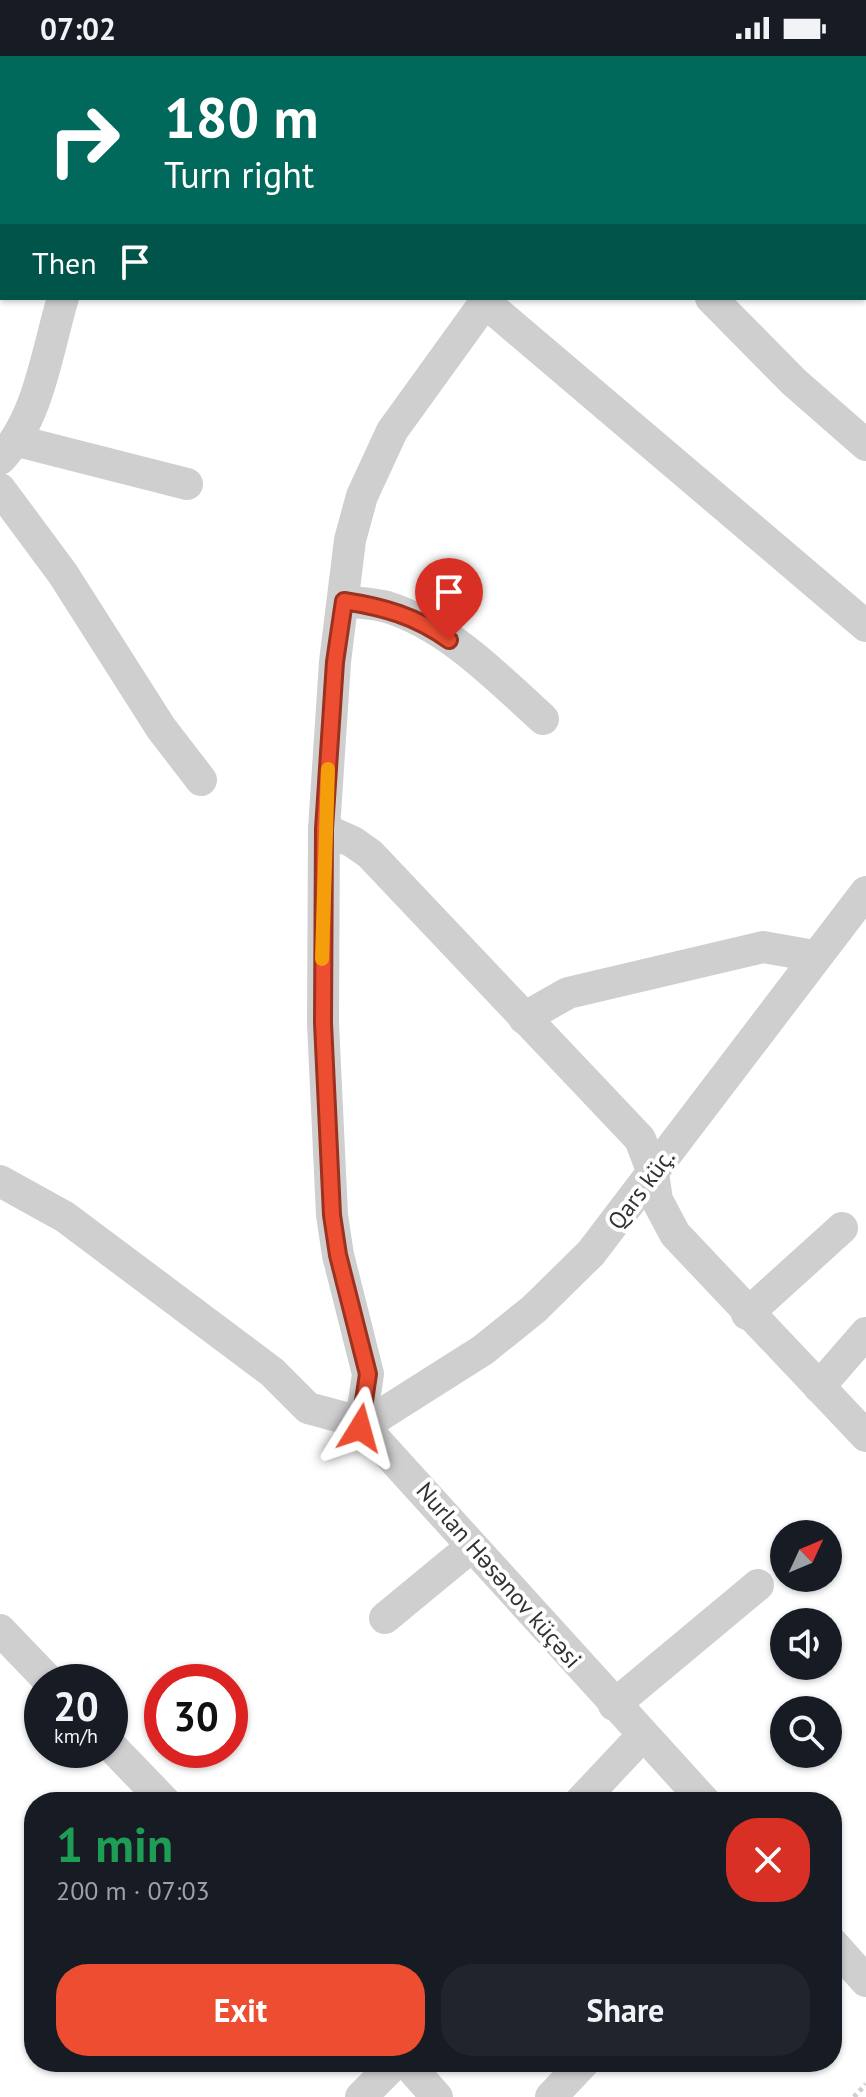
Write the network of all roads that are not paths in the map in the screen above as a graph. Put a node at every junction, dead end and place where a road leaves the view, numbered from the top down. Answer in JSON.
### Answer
{"nodes":[{"id":1,"x":62,"y":300,"type":"edge"},
{"id":2,"x":713,"y":300,"type":"edge"},
{"id":3,"x":487,"y":301,"type":"edge"},
{"id":4,"x":866,"y":445,"type":"edge"},
{"id":5,"x":9,"y":450,"type":"edge"},
{"id":6,"x":187,"y":484,"type":"dead end"},
{"id":7,"x":0,"y":489,"type":"edge"},
{"id":8,"x":344,"y":601,"type":"junction"},
{"id":9,"x":866,"y":626,"type":"edge"},
{"id":10,"x":543,"y":719,"type":"dead end"},
{"id":11,"x":201,"y":780,"type":"dead end"},
{"id":12,"x":324,"y":829,"type":"junction"},
{"id":13,"x":866,"y":892,"type":"edge"},
{"id":14,"x":814,"y":956,"type":"junction"},
{"id":15,"x":524,"y":1018,"type":"junction"},
{"id":16,"x":653,"y":1173,"type":"junction"},
{"id":17,"x":0,"y":1181,"type":"edge"},
{"id":18,"x":842,"y":1228,"type":"dead end"},
{"id":19,"x":747,"y":1314,"type":"junction"},
{"id":20,"x":866,"y":1333,"type":"edge"},
{"id":21,"x":819,"y":1387,"type":"junction"},
{"id":22,"x":360,"y":1428,"type":"junction"},
{"id":23,"x":866,"y":1436,"type":"edge"},
{"id":24,"x":471,"y":1547,"type":"junction"},
{"id":25,"x":758,"y":1585,"type":"dead end"},
{"id":26,"x":385,"y":1618,"type":"dead end"},
{"id":27,"x":0,"y":1630,"type":"edge"},
{"id":28,"x":33,"y":1664,"type":"edge"},
{"id":29,"x":614,"y":1705,"type":"junction"},
{"id":30,"x":643,"y":1735,"type":"junction"},
{"id":31,"x":128,"y":1764,"type":"edge"},
{"id":32,"x":155,"y":1792,"type":"edge"},
{"id":33,"x":589,"y":1792,"type":"edge"},
{"id":34,"x":696,"y":1792,"type":"edge"},
{"id":35,"x":842,"y":1954,"type":"edge"},
{"id":36,"x":866,"y":1981,"type":"edge"},
{"id":37,"x":386,"y":2072,"type":"edge"},
{"id":38,"x":415,"y":2072,"type":"edge"},
{"id":39,"x":575,"y":2072,"type":"edge"},
{"id":40,"x":361,"y":2097,"type":"edge"},
{"id":41,"x":437,"y":2097,"type":"edge"},
{"id":42,"x":551,"y":2097,"type":"edge"}],
"edges":[{"from":1,"to":5,"type":"street"},
{"from":2,"to":4,"type":"street"},
{"from":3,"to":8,"type":"street"},
{"from":3,"to":9,"type":"street"},
{"from":5,"to":6,"type":"street"},
{"from":7,"to":11,"type":"street"},
{"from":8,"to":10,"type":"street"},
{"from":8,"to":12,"type":"street"},
{"from":12,"to":15,"type":"street"},
{"from":12,"to":22,"type":"street"},
{"from":13,"to":14,"type":"street","name":"Qars küç."},
{"from":14,"to":15,"type":"street"},
{"from":14,"to":16,"type":"street","name":"Qars küç."},
{"from":15,"to":16,"type":"street"},
{"from":16,"to":19,"type":"street"},
{"from":16,"to":22,"type":"street","name":"Qars küç."},
{"from":17,"to":22,"type":"street","name":"Nurlan Həsənov küçəsi"},
{"from":18,"to":19,"type":"street"},
{"from":19,"to":21,"type":"street"},
{"from":20,"to":21,"type":"street"},
{"from":21,"to":23,"type":"street"},
{"from":22,"to":24,"type":"street","name":"Nurlan Həsənov küçəsi"},
{"from":24,"to":26,"type":"street"},
{"from":24,"to":29,"type":"street","name":"Nurlan Həsənov küçəsi"},
{"from":25,"to":29,"type":"street"},
{"from":27,"to":28,"type":"street"},
{"from":29,"to":30,"type":"street","name":"Nurlan Həsənov küçəsi"},
{"from":30,"to":33,"type":"street"},
{"from":30,"to":34,"type":"street","name":"Nurlan Həsənov küçəsi"},
{"from":31,"to":32,"type":"street"},
{"from":35,"to":36,"type":"street"},
{"from":37,"to":40,"type":"street"},
{"from":38,"to":41,"type":"street"},
{"from":39,"to":42,"type":"street"}]}
